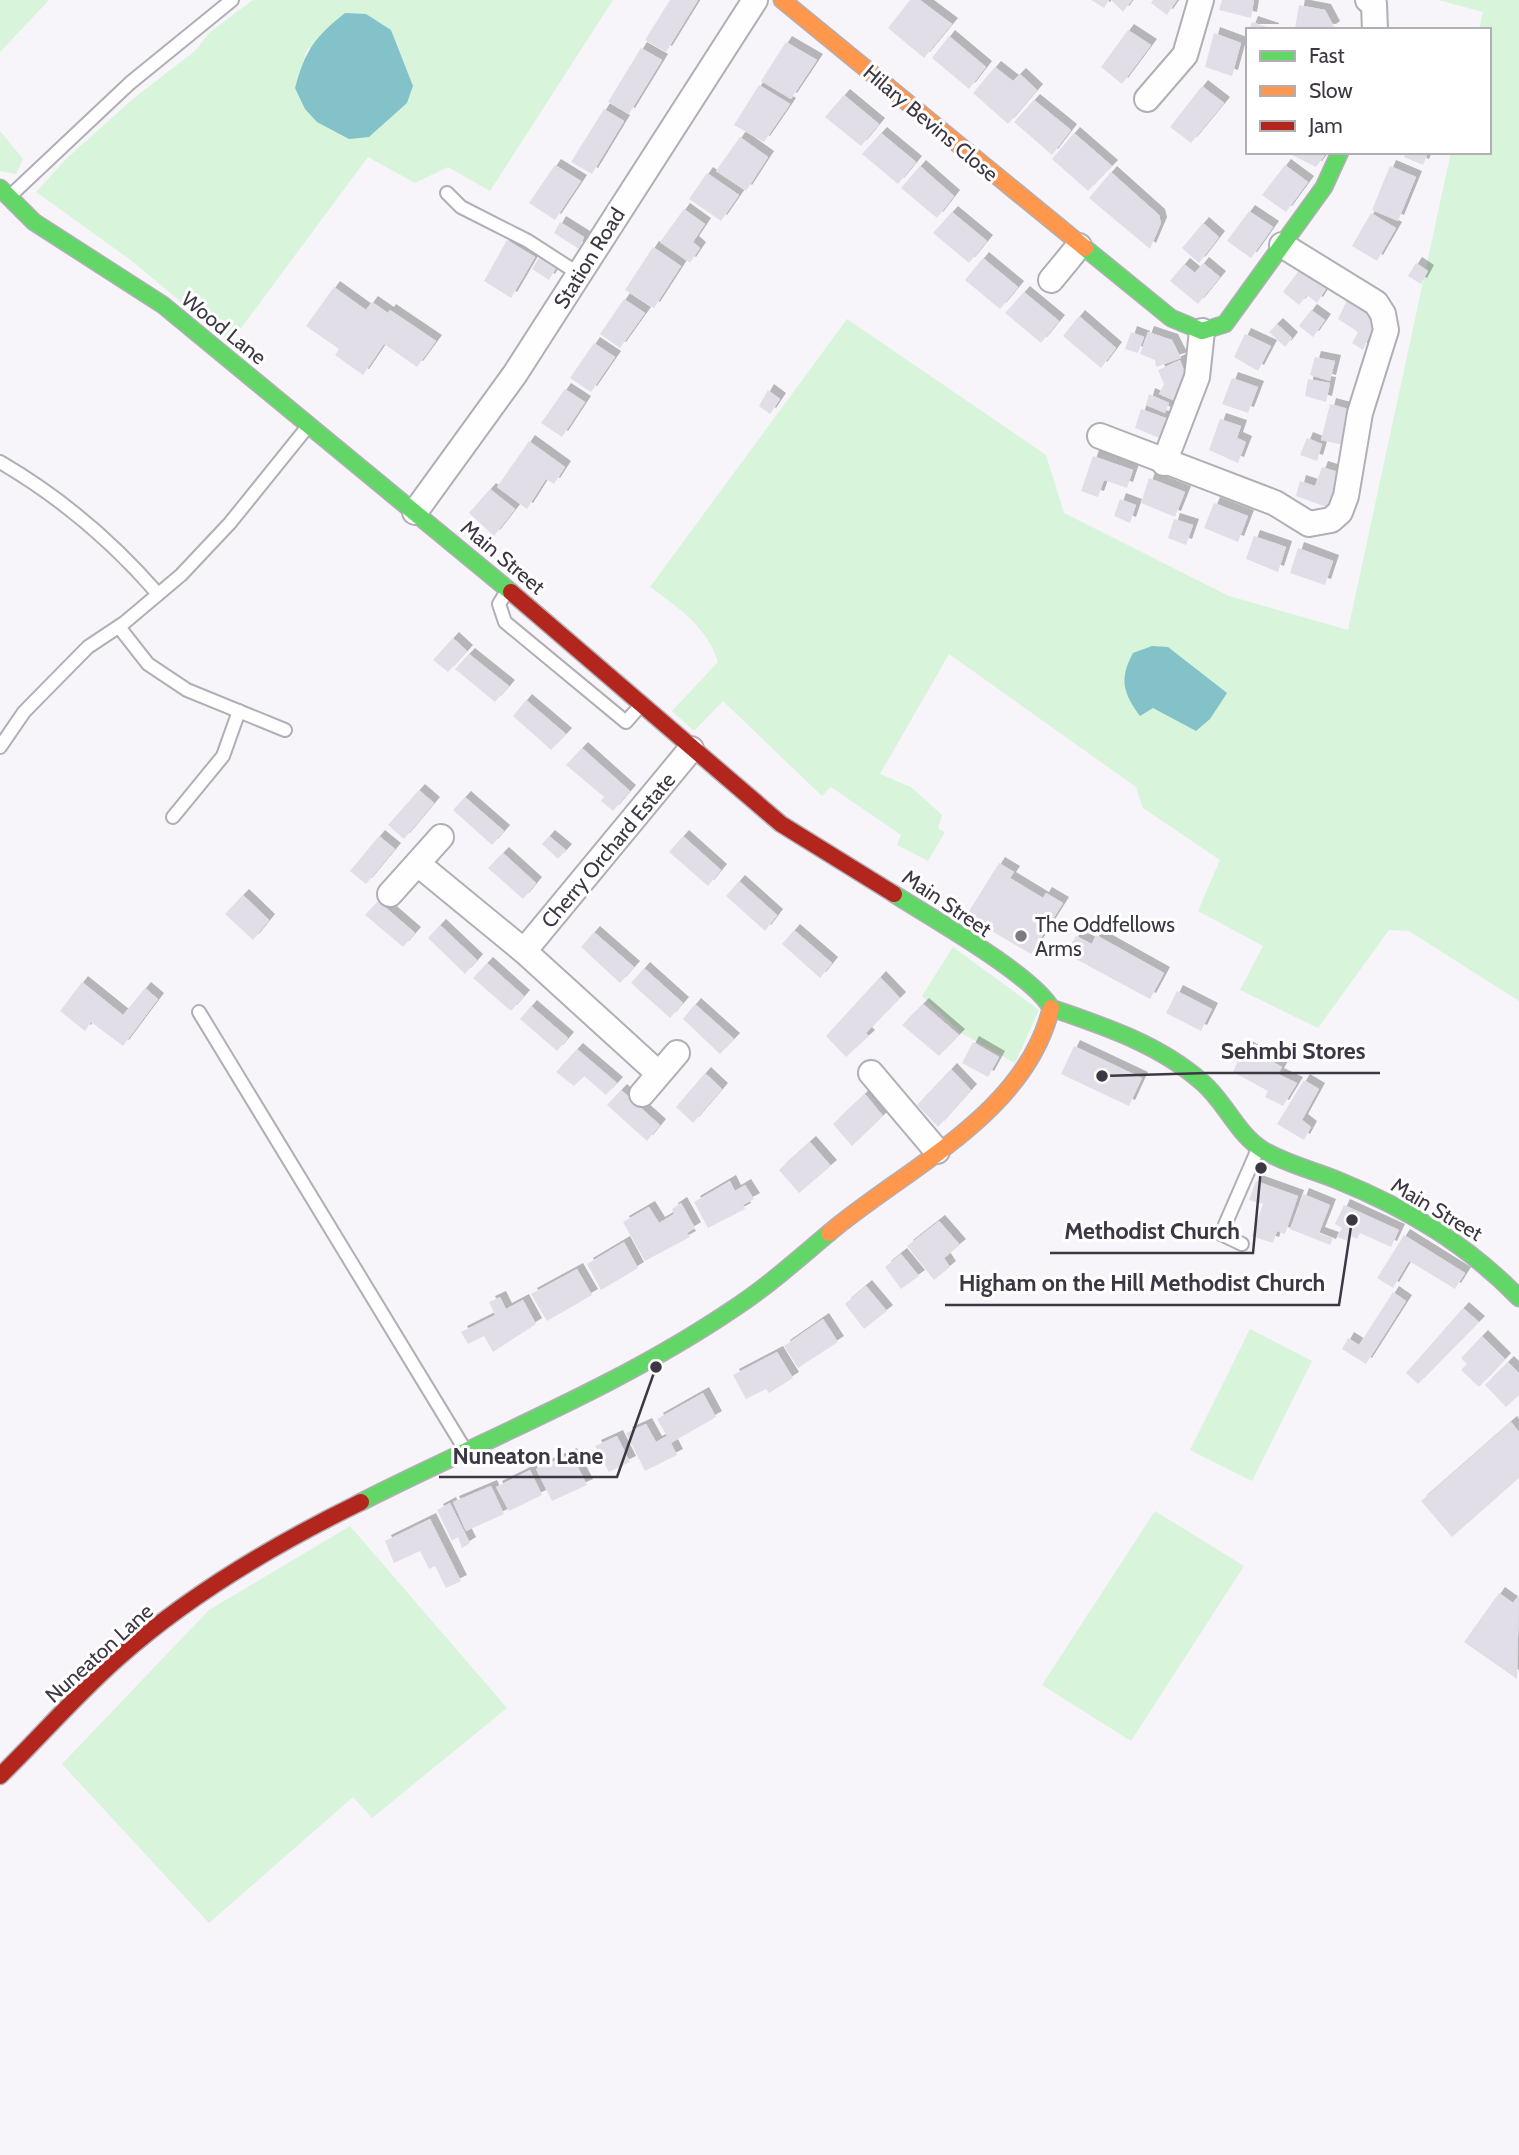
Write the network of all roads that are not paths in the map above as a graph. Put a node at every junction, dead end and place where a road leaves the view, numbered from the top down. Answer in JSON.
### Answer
{"nodes":[{"id":1,"x":232,"y":0,"type":"edge"},
{"id":2,"x":755,"y":0,"type":"edge"},
{"id":3,"x":782,"y":0,"type":"edge"},
{"id":4,"x":1201,"y":0,"type":"edge"},
{"id":5,"x":1368,"y":0,"type":"edge"},
{"id":6,"x":1375,"y":28,"type":"edge"},
{"id":7,"x":1147,"y":99,"type":"dead end"},
{"id":8,"x":1338,"y":154,"type":"edge"},
{"id":9,"x":4,"y":192,"type":"edge"},
{"id":10,"x":447,"y":193,"type":"dead end"},
{"id":11,"x":1282,"y":245,"type":"junction"},
{"id":12,"x":1079,"y":246,"type":"junction"},
{"id":13,"x":579,"y":274,"type":"junction"},
{"id":14,"x":1051,"y":280,"type":"dead end"},
{"id":15,"x":1202,"y":331,"type":"junction"},
{"id":16,"x":309,"y":425,"type":"junction"},
{"id":17,"x":1100,"y":436,"type":"dead end"},
{"id":18,"x":0,"y":463,"type":"edge"},
{"id":19,"x":1164,"y":463,"type":"junction"},
{"id":20,"x":415,"y":512,"type":"junction"},
{"id":21,"x":509,"y":588,"type":"junction"},
{"id":22,"x":159,"y":594,"type":"junction"},
{"id":23,"x":119,"y":627,"type":"junction"},
{"id":24,"x":642,"y":705,"type":"junction"},
{"id":25,"x":239,"y":711,"type":"junction"},
{"id":26,"x":285,"y":730,"type":"dead end"},
{"id":27,"x":0,"y":747,"type":"edge"},
{"id":28,"x":691,"y":749,"type":"junction"},
{"id":29,"x":173,"y":817,"type":"dead end"},
{"id":30,"x":441,"y":836,"type":"dead end"},
{"id":31,"x":418,"y":864,"type":"junction"},
{"id":32,"x":390,"y":894,"type":"dead end"},
{"id":33,"x":524,"y":951,"type":"junction"},
{"id":34,"x":1051,"y":1008,"type":"junction"},
{"id":35,"x":199,"y":1012,"type":"dead end"},
{"id":36,"x":677,"y":1053,"type":"dead end"},
{"id":37,"x":658,"y":1073,"type":"junction"},
{"id":38,"x":871,"y":1073,"type":"dead end"},
{"id":39,"x":642,"y":1094,"type":"dead end"},
{"id":40,"x":1259,"y":1147,"type":"junction"},
{"id":41,"x":936,"y":1152,"type":"junction"},
{"id":42,"x":1242,"y":1244,"type":"dead end"},
{"id":43,"x":1519,"y":1298,"type":"edge"},
{"id":44,"x":465,"y":1450,"type":"junction"},
{"id":45,"x":0,"y":1776,"type":"edge"}],
"edges":[{"from":1,"to":9,"type":"lane"},
{"from":2,"to":13,"type":"street","name":"Station Road"},
{"from":3,"to":12,"type":"street","name":"Hilary Bevins Close"},
{"from":4,"to":7,"type":"street"},
{"from":5,"to":6,"type":"street"},
{"from":8,"to":11,"type":"street"},
{"from":9,"to":16,"type":"street","name":"Wood Lane"},
{"from":10,"to":13,"type":"lane"},
{"from":11,"to":15,"type":"street"},
{"from":11,"to":19,"type":"street"},
{"from":12,"to":14,"type":"street"},
{"from":12,"to":15,"type":"street","name":"Hilary Bevins Close"},
{"from":13,"to":20,"type":"street","name":"Station Road"},
{"from":15,"to":19,"type":"street"},
{"from":16,"to":20,"type":"street","name":"Wood Lane"},
{"from":16,"to":22,"type":"lane"},
{"from":17,"to":19,"type":"street"},
{"from":18,"to":22,"type":"lane"},
{"from":20,"to":21,"type":"street","name":"Main Street"},
{"from":21,"to":24,"type":"street","name":"Main Street"},
{"from":21,"to":24,"type":"lane"},
{"from":22,"to":23,"type":"lane"},
{"from":23,"to":25,"type":"lane"},
{"from":23,"to":27,"type":"lane"},
{"from":24,"to":28,"type":"street","name":"Main Street"},
{"from":25,"to":26,"type":"lane"},
{"from":25,"to":29,"type":"lane"},
{"from":28,"to":33,"type":"street","name":"Cherry Orchard Estate"},
{"from":28,"to":34,"type":"street","name":"Main Street"},
{"from":30,"to":31,"type":"street"},
{"from":31,"to":32,"type":"street"},
{"from":31,"to":33,"type":"street"},
{"from":33,"to":37,"type":"street"},
{"from":34,"to":40,"type":"street","name":"Main Street"},
{"from":34,"to":41,"type":"street","name":"Nuneaton Lane"},
{"from":35,"to":44,"type":"lane"},
{"from":36,"to":37,"type":"street"},
{"from":37,"to":39,"type":"street"},
{"from":38,"to":41,"type":"street"},
{"from":40,"to":42,"type":"lane"},
{"from":40,"to":43,"type":"street","name":"Main Street"},
{"from":41,"to":44,"type":"street","name":"Nuneaton Lane"},
{"from":44,"to":45,"type":"street","name":"Nuneaton Lane"}]}
